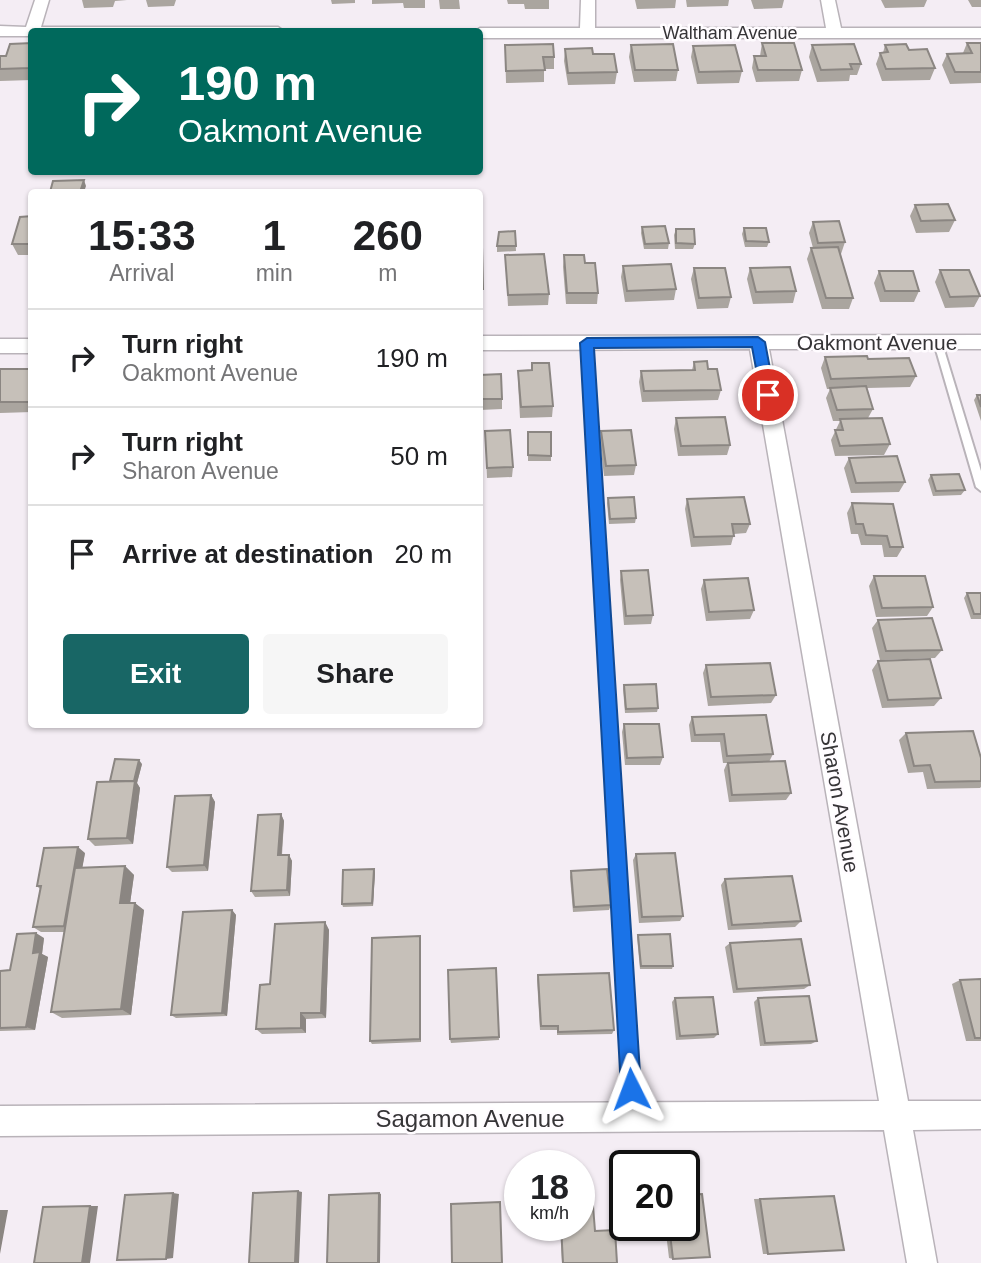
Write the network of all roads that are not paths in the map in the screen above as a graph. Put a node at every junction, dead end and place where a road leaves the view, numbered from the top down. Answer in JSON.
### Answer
{"nodes":[{"id":1,"x":42,"y":0,"type":"edge"},
{"id":2,"x":588,"y":0,"type":"edge"},
{"id":3,"x":828,"y":0,"type":"edge"},
{"id":4,"x":33,"y":28,"type":"edge"},
{"id":5,"x":0,"y":31,"type":"edge"},
{"id":6,"x":28,"y":31,"type":"edge"},
{"id":7,"x":483,"y":33,"type":"edge"},
{"id":8,"x":588,"y":33,"type":"junction"},
{"id":9,"x":834,"y":33,"type":"junction"},
{"id":10,"x":981,"y":33,"type":"edge"},
{"id":11,"x":758,"y":342,"type":"junction"},
{"id":12,"x":981,"y":342,"type":"edge"},
{"id":13,"x":483,"y":343,"type":"edge"},
{"id":14,"x":587,"y":343,"type":"junction"},
{"id":15,"x":938,"y":343,"type":"junction"},
{"id":16,"x":0,"y":346,"type":"edge"},
{"id":17,"x":28,"y":346,"type":"edge"},
{"id":18,"x":981,"y":487,"type":"edge"},
{"id":19,"x":981,"y":1115,"type":"edge"},
{"id":20,"x":896,"y":1116,"type":"junction"},
{"id":21,"x":632,"y":1117,"type":"junction"},
{"id":22,"x":0,"y":1121,"type":"edge"},
{"id":23,"x":922,"y":1263,"type":"edge"}],
"edges":[{"from":1,"to":4,"type":"street"},
{"from":2,"to":8,"type":"street"},
{"from":3,"to":9,"type":"street"},
{"from":5,"to":6,"type":"street"},
{"from":7,"to":8,"type":"street","name":"Waltham Avenue"},
{"from":8,"to":9,"type":"street","name":"Waltham Avenue"},
{"from":9,"to":10,"type":"street","name":"Waltham Avenue"},
{"from":11,"to":14,"type":"street","name":"Oakmont Avenue"},
{"from":11,"to":15,"type":"street","name":"Oakmont Avenue"},
{"from":11,"to":20,"type":"street","name":"Sharon Avenue"},
{"from":12,"to":15,"type":"street","name":"Oakmont Avenue"},
{"from":13,"to":14,"type":"street","name":"Oakmont Avenue"},
{"from":14,"to":21,"type":"lane"},
{"from":15,"to":18,"type":"lane"},
{"from":16,"to":17,"type":"street"},
{"from":19,"to":20,"type":"street","name":"Sagamon Avenue"},
{"from":20,"to":21,"type":"street","name":"Sagamon Avenue"},
{"from":20,"to":23,"type":"street","name":"Sharon Avenue"},
{"from":21,"to":22,"type":"street","name":"Sagamon Avenue"}]}
